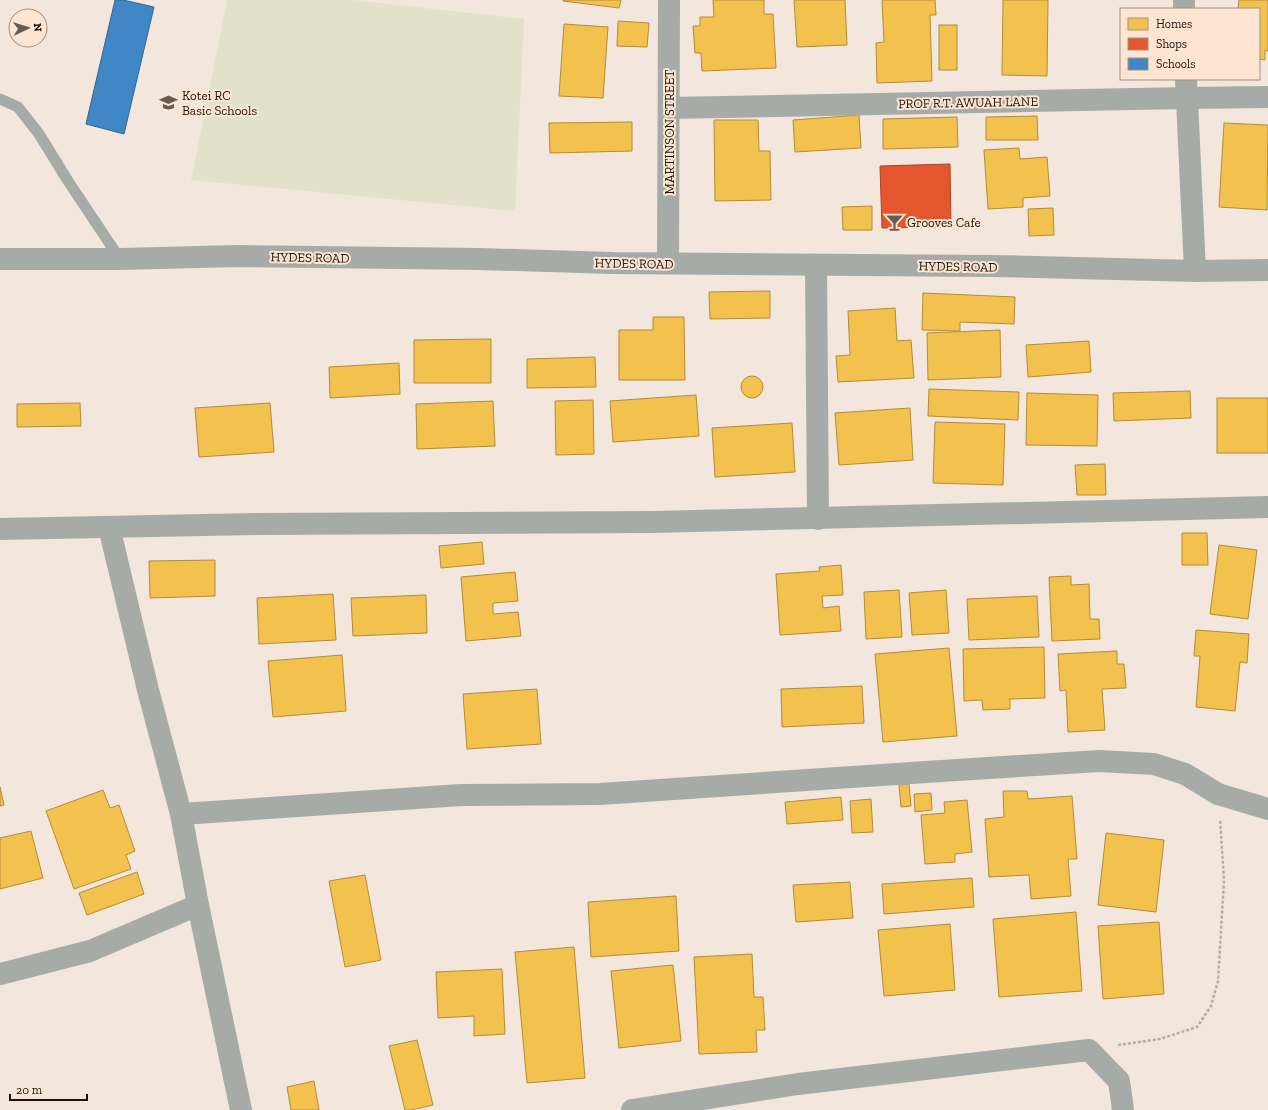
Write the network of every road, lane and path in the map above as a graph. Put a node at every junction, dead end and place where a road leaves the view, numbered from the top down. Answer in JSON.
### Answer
{"nodes":[{"id":1,"x":669,"y":0,"type":"edge"},
{"id":2,"x":1187,"y":88,"type":"edge"},
{"id":3,"x":1268,"y":97,"type":"edge"},
{"id":4,"x":0,"y":99,"type":"edge"},
{"id":5,"x":668,"y":108,"type":"junction"},
{"id":6,"x":0,"y":259,"type":"edge"},
{"id":7,"x":120,"y":259,"type":"junction"},
{"id":8,"x":668,"y":264,"type":"junction"},
{"id":9,"x":816,"y":265,"type":"junction"},
{"id":10,"x":1268,"y":270,"type":"edge"},
{"id":11,"x":1195,"y":271,"type":"junction"},
{"id":12,"x":1268,"y":507,"type":"edge"},
{"id":13,"x":818,"y":519,"type":"junction"},
{"id":14,"x":109,"y":527,"type":"junction"},
{"id":15,"x":0,"y":529,"type":"edge"},
{"id":16,"x":1218,"y":794,"type":"junction"},
{"id":17,"x":1268,"y":809,"type":"edge"},
{"id":18,"x":181,"y":814,"type":"junction"},
{"id":19,"x":198,"y":905,"type":"junction"},
{"id":20,"x":0,"y":974,"type":"edge"},
{"id":21,"x":1088,"y":1050,"type":"junction"},
{"id":22,"x":241,"y":1110,"type":"edge"},
{"id":23,"x":632,"y":1110,"type":"edge"},
{"id":24,"x":1123,"y":1110,"type":"edge"}],
"edges":[{"from":1,"to":5,"type":"street","name":"MARTINSON STREET"},
{"from":2,"to":3,"type":"street","name":"PROF R.T. AWUAH LANE"},
{"from":2,"to":5,"type":"street","name":"PROF R.T. AWUAH LANE"},
{"from":2,"to":11,"type":"street"},
{"from":4,"to":7,"type":"lane"},
{"from":5,"to":8,"type":"street","name":"MARTINSON STREET"},
{"from":6,"to":7,"type":"street","name":"HYDES ROAD"},
{"from":7,"to":8,"type":"street","name":"HYDES ROAD"},
{"from":8,"to":9,"type":"street","name":"HYDES ROAD"},
{"from":9,"to":11,"type":"street","name":"HYDES ROAD"},
{"from":9,"to":13,"type":"street"},
{"from":10,"to":11,"type":"street","name":"HYDES ROAD"},
{"from":12,"to":13,"type":"street"},
{"from":13,"to":14,"type":"street"},
{"from":14,"to":15,"type":"street"},
{"from":14,"to":18,"type":"street"},
{"from":16,"to":17,"type":"street"},
{"from":16,"to":18,"type":"street"},
{"from":16,"to":21,"type":"path"},
{"from":18,"to":19,"type":"street"},
{"from":19,"to":20,"type":"street"},
{"from":19,"to":22,"type":"street"},
{"from":21,"to":23,"type":"street"},
{"from":21,"to":24,"type":"street"}]}
